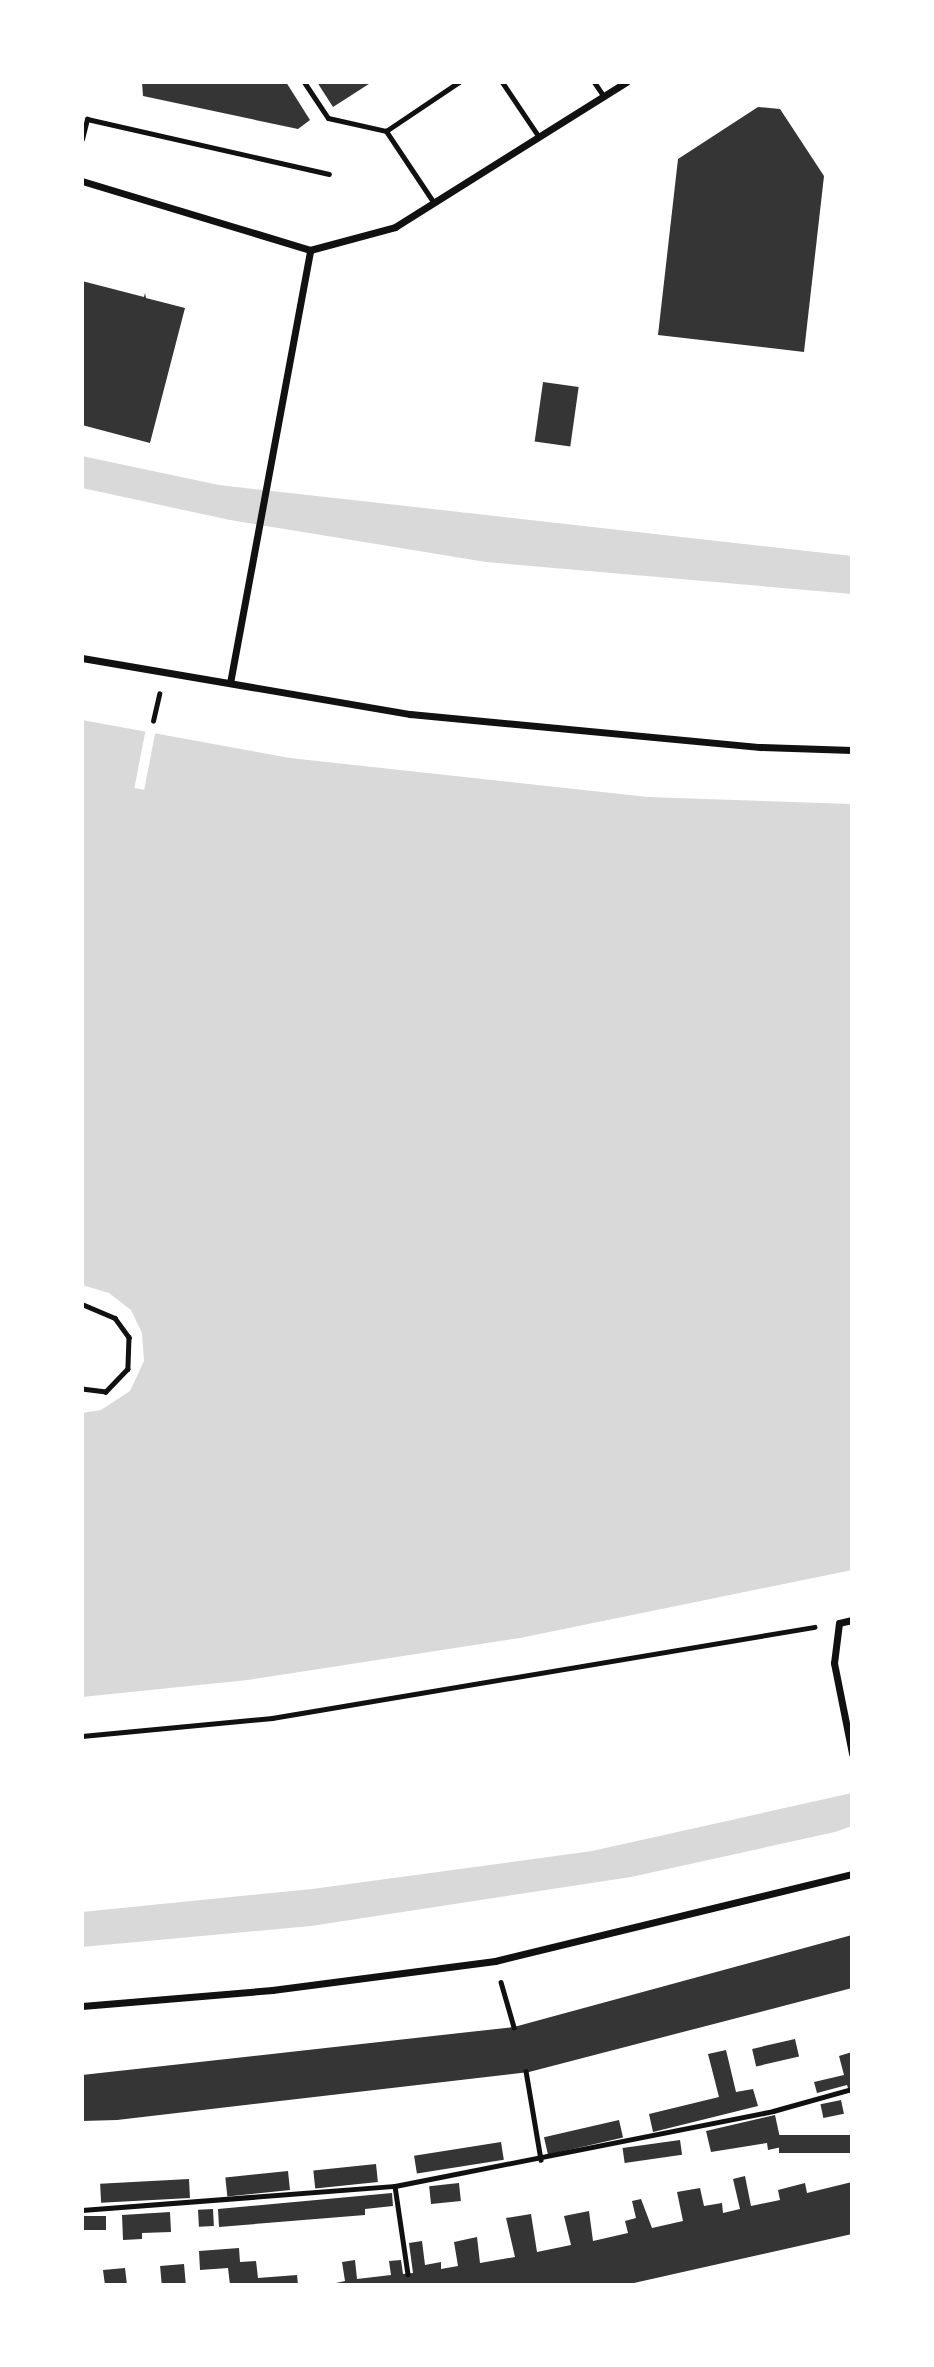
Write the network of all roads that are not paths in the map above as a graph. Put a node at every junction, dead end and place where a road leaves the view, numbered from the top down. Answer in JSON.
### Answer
{"nodes":[{"id":1,"x":304,"y":82,"type":"edge"},
{"id":2,"x":459,"y":82,"type":"edge"},
{"id":3,"x":502,"y":82,"type":"edge"},
{"id":4,"x":594,"y":82,"type":"edge"},
{"id":5,"x":626,"y":82,"type":"edge"},
{"id":6,"x":604,"y":97,"type":"junction"},
{"id":7,"x":386,"y":131,"type":"junction"},
{"id":8,"x":539,"y":137,"type":"junction"},
{"id":9,"x":82,"y":139,"type":"edge"},
{"id":10,"x":329,"y":174,"type":"dead end"},
{"id":11,"x":82,"y":181,"type":"edge"},
{"id":12,"x":434,"y":203,"type":"junction"},
{"id":13,"x":310,"y":250,"type":"junction"},
{"id":14,"x":82,"y":658,"type":"edge"},
{"id":15,"x":230,"y":683,"type":"junction"},
{"id":16,"x":852,"y":750,"type":"edge"},
{"id":17,"x":852,"y":1620,"type":"edge"},
{"id":18,"x":852,"y":1753,"type":"edge"},
{"id":19,"x":852,"y":1874,"type":"edge"},
{"id":20,"x":82,"y":2006,"type":"edge"}],
"edges":[{"from":1,"to":7,"type":"lane"},
{"from":2,"to":7,"type":"lane"},
{"from":3,"to":8,"type":"lane"},
{"from":4,"to":6,"type":"lane"},
{"from":5,"to":6,"type":"street"},
{"from":6,"to":8,"type":"street"},
{"from":7,"to":12,"type":"lane"},
{"from":8,"to":12,"type":"street"},
{"from":9,"to":10,"type":"lane"},
{"from":11,"to":13,"type":"street"},
{"from":12,"to":13,"type":"street"},
{"from":13,"to":15,"type":"street"},
{"from":14,"to":15,"type":"street"},
{"from":15,"to":16,"type":"street"},
{"from":17,"to":18,"type":"street"},
{"from":19,"to":20,"type":"street"}]}
